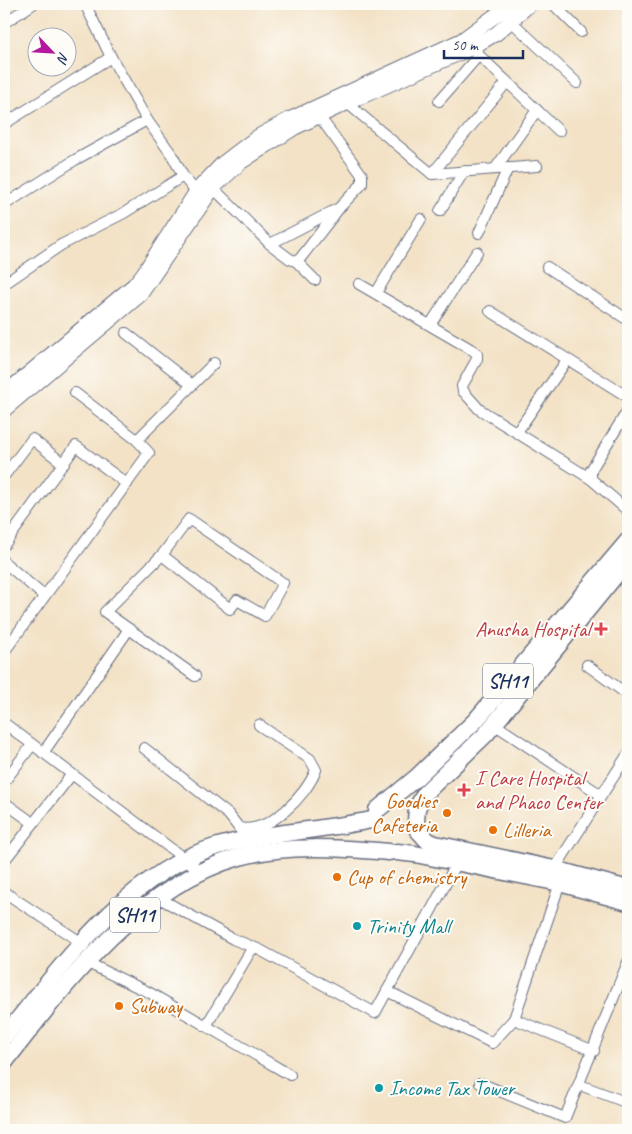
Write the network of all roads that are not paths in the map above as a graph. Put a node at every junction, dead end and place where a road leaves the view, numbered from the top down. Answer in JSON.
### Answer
{"nodes":[{"id":1,"x":33,"y":4,"type":"edge"},
{"id":2,"x":85,"y":4,"type":"edge"},
{"id":3,"x":511,"y":4,"type":"edge"},
{"id":4,"x":530,"y":4,"type":"edge"},
{"id":5,"x":553,"y":4,"type":"edge"},
{"id":6,"x":511,"y":21,"type":"junction"},
{"id":7,"x":4,"y":23,"type":"edge"},
{"id":8,"x":581,"y":32,"type":"dead end"},
{"id":9,"x":471,"y":48,"type":"junction"},
{"id":10,"x":111,"y":57,"type":"junction"},
{"id":11,"x":508,"y":82,"type":"junction"},
{"id":12,"x":577,"y":83,"type":"dead end"},
{"id":13,"x":439,"y":101,"type":"dead end"},
{"id":14,"x":347,"y":103,"type":"junction"},
{"id":15,"x":537,"y":110,"type":"junction"},
{"id":16,"x":320,"y":116,"type":"junction"},
{"id":17,"x":147,"y":120,"type":"junction"},
{"id":18,"x":4,"y":124,"type":"edge"},
{"id":19,"x":559,"y":131,"type":"dead end"},
{"id":20,"x":537,"y":166,"type":"dead end"},
{"id":21,"x":508,"y":168,"type":"junction"},
{"id":22,"x":495,"y":169,"type":"junction"},
{"id":23,"x":464,"y":171,"type":"junction"},
{"id":24,"x":432,"y":174,"type":"junction"},
{"id":25,"x":183,"y":176,"type":"junction"},
{"id":26,"x":205,"y":187,"type":"junction"},
{"id":27,"x":4,"y":205,"type":"edge"},
{"id":28,"x":340,"y":207,"type":"junction"},
{"id":29,"x":440,"y":211,"type":"dead end"},
{"id":30,"x":421,"y":219,"type":"dead end"},
{"id":31,"x":479,"y":233,"type":"dead end"},
{"id":32,"x":270,"y":244,"type":"junction"},
{"id":33,"x":477,"y":252,"type":"dead end"},
{"id":34,"x":296,"y":261,"type":"junction"},
{"id":35,"x":547,"y":267,"type":"dead end"},
{"id":36,"x":315,"y":280,"type":"dead end"},
{"id":37,"x":5,"y":281,"type":"edge"},
{"id":38,"x":359,"y":284,"type":"dead end"},
{"id":39,"x":376,"y":293,"type":"junction"},
{"id":40,"x":490,"y":311,"type":"dead end"},
{"id":41,"x":628,"y":320,"type":"edge"},
{"id":42,"x":430,"y":325,"type":"junction"},
{"id":43,"x":126,"y":333,"type":"dead end"},
{"id":44,"x":567,"y":360,"type":"junction"},
{"id":45,"x":214,"y":363,"type":"dead end"},
{"id":46,"x":192,"y":385,"type":"junction"},
{"id":47,"x":75,"y":393,"type":"dead end"},
{"id":48,"x":4,"y":394,"type":"edge"},
{"id":49,"x":628,"y":397,"type":"edge"},
{"id":50,"x":4,"y":410,"type":"edge"},
{"id":51,"x":628,"y":410,"type":"edge"},
{"id":52,"x":517,"y":432,"type":"junction"},
{"id":53,"x":137,"y":440,"type":"junction"},
{"id":54,"x":4,"y":457,"type":"edge"},
{"id":55,"x":13,"y":464,"type":"junction"},
{"id":56,"x":64,"y":464,"type":"junction"},
{"id":57,"x":4,"y":476,"type":"edge"},
{"id":58,"x":591,"y":479,"type":"junction"},
{"id":59,"x":127,"y":484,"type":"junction"},
{"id":60,"x":628,"y":511,"type":"edge"},
{"id":61,"x":628,"y":541,"type":"edge"},
{"id":62,"x":4,"y":545,"type":"edge"},
{"id":63,"x":162,"y":554,"type":"junction"},
{"id":64,"x":628,"y":560,"type":"edge"},
{"id":65,"x":4,"y":562,"type":"edge"},
{"id":66,"x":44,"y":596,"type":"junction"},
{"id":67,"x":129,"y":629,"type":"junction"},
{"id":68,"x":4,"y":652,"type":"edge"},
{"id":69,"x":587,"y":665,"type":"dead end"},
{"id":70,"x":195,"y":676,"type":"dead end"},
{"id":71,"x":628,"y":695,"type":"edge"},
{"id":72,"x":4,"y":724,"type":"edge"},
{"id":73,"x":494,"y":724,"type":"junction"},
{"id":74,"x":259,"y":725,"type":"dead end"},
{"id":75,"x":32,"y":745,"type":"junction"},
{"id":76,"x":144,"y":748,"type":"dead end"},
{"id":77,"x":43,"y":753,"type":"junction"},
{"id":78,"x":628,"y":754,"type":"edge"},
{"id":79,"x":72,"y":774,"type":"junction"},
{"id":80,"x":4,"y":782,"type":"edge"},
{"id":81,"x":601,"y":796,"type":"junction"},
{"id":82,"x":4,"y":802,"type":"edge"},
{"id":83,"x":374,"y":815,"type":"junction"},
{"id":84,"x":33,"y":823,"type":"junction"},
{"id":85,"x":417,"y":825,"type":"junction"},
{"id":86,"x":243,"y":833,"type":"junction"},
{"id":87,"x":394,"y":852,"type":"junction"},
{"id":88,"x":444,"y":853,"type":"junction"},
{"id":89,"x":184,"y":859,"type":"junction"},
{"id":90,"x":4,"y":861,"type":"edge"},
{"id":91,"x":457,"y":863,"type":"junction"},
{"id":92,"x":202,"y":872,"type":"junction"},
{"id":93,"x":554,"y":877,"type":"junction"},
{"id":94,"x":628,"y":889,"type":"edge"},
{"id":95,"x":4,"y":892,"type":"edge"},
{"id":96,"x":158,"y":898,"type":"junction"},
{"id":97,"x":628,"y":902,"type":"edge"},
{"id":98,"x":82,"y":943,"type":"junction"},
{"id":99,"x":253,"y":947,"type":"junction"},
{"id":100,"x":628,"y":962,"type":"edge"},
{"id":101,"x":88,"y":963,"type":"junction"},
{"id":102,"x":387,"y":991,"type":"junction"},
{"id":103,"x":514,"y":1019,"type":"junction"},
{"id":104,"x":206,"y":1026,"type":"junction"},
{"id":105,"x":4,"y":1037,"type":"edge"},
{"id":106,"x":594,"y":1051,"type":"junction"},
{"id":107,"x":4,"y":1063,"type":"edge"},
{"id":108,"x":290,"y":1075,"type":"dead end"},
{"id":109,"x":480,"y":1082,"type":"dead end"},
{"id":110,"x":580,"y":1085,"type":"junction"},
{"id":111,"x":628,"y":1103,"type":"edge"}],
"edges":[{"from":1,"to":7,"type":"street"},
{"from":2,"to":10,"type":"street"},
{"from":3,"to":9,"type":"street"},
{"from":4,"to":6,"type":"street"},
{"from":5,"to":8,"type":"street"},
{"from":6,"to":9,"type":"street"},
{"from":6,"to":12,"type":"street"},
{"from":9,"to":11,"type":"street"},
{"from":9,"to":13,"type":"street"},
{"from":9,"to":14,"type":"street"},
{"from":9,"to":26,"type":"street"},
{"from":10,"to":17,"type":"street"},
{"from":10,"to":18,"type":"street"},
{"from":11,"to":15,"type":"street"},
{"from":11,"to":24,"type":"street"},
{"from":14,"to":16,"type":"street"},
{"from":14,"to":24,"type":"street"},
{"from":15,"to":19,"type":"street"},
{"from":15,"to":22,"type":"street"},
{"from":16,"to":26,"type":"street"},
{"from":16,"to":28,"type":"street"},
{"from":17,"to":25,"type":"street"},
{"from":17,"to":27,"type":"street"},
{"from":20,"to":21,"type":"street"},
{"from":21,"to":22,"type":"street"},
{"from":21,"to":31,"type":"street"},
{"from":22,"to":23,"type":"street"},
{"from":23,"to":24,"type":"street"},
{"from":23,"to":29,"type":"street"},
{"from":25,"to":26,"type":"street"},
{"from":25,"to":37,"type":"street"},
{"from":26,"to":32,"type":"street"},
{"from":26,"to":48,"type":"street"},
{"from":26,"to":50,"type":"street"},
{"from":28,"to":32,"type":"street"},
{"from":28,"to":34,"type":"street"},
{"from":30,"to":39,"type":"street"},
{"from":32,"to":34,"type":"street"},
{"from":33,"to":42,"type":"street"},
{"from":34,"to":36,"type":"street"},
{"from":35,"to":41,"type":"street"},
{"from":38,"to":39,"type":"street"},
{"from":39,"to":42,"type":"street"},
{"from":40,"to":44,"type":"street"},
{"from":42,"to":52,"type":"street"},
{"from":43,"to":46,"type":"street"},
{"from":44,"to":49,"type":"street"},
{"from":44,"to":52,"type":"street"},
{"from":45,"to":46,"type":"street"},
{"from":46,"to":53,"type":"street"},
{"from":47,"to":53,"type":"street"},
{"from":51,"to":58,"type":"street"},
{"from":52,"to":58,"type":"street"},
{"from":53,"to":59,"type":"street"},
{"from":54,"to":55,"type":"street"},
{"from":55,"to":56,"type":"street"},
{"from":55,"to":57,"type":"street"},
{"from":56,"to":59,"type":"street"},
{"from":56,"to":62,"type":"street"},
{"from":58,"to":60,"type":"street"},
{"from":59,"to":66,"type":"street"},
{"from":61,"to":83,"type":"main road","number":"SH11"},
{"from":63,"to":63,"type":"street"},
{"from":63,"to":67,"type":"street"},
{"from":64,"to":73,"type":"main road","number":"SH11"},
{"from":65,"to":66,"type":"street"},
{"from":66,"to":68,"type":"street"},
{"from":67,"to":70,"type":"street"},
{"from":67,"to":77,"type":"street"},
{"from":69,"to":71,"type":"street"},
{"from":72,"to":75,"type":"street"},
{"from":73,"to":81,"type":"street"},
{"from":73,"to":85,"type":"main road","number":"SH11"},
{"from":74,"to":86,"type":"street"},
{"from":75,"to":77,"type":"street"},
{"from":75,"to":80,"type":"street"},
{"from":76,"to":86,"type":"street"},
{"from":77,"to":79,"type":"street"},
{"from":78,"to":81,"type":"street"},
{"from":79,"to":84,"type":"street"},
{"from":79,"to":89,"type":"street"},
{"from":81,"to":93,"type":"street"},
{"from":82,"to":84,"type":"street"},
{"from":83,"to":85,"type":"main road","number":"SH11"},
{"from":83,"to":86,"type":"main road","number":"SH11"},
{"from":83,"to":87,"type":"main road"},
{"from":84,"to":90,"type":"street"},
{"from":85,"to":87,"type":"main road","number":"SH11"},
{"from":85,"to":88,"type":"main road"},
{"from":86,"to":89,"type":"main road","number":"SH11"},
{"from":87,"to":88,"type":"main road"},
{"from":87,"to":92,"type":"main road","number":"SH11"},
{"from":88,"to":91,"type":"main road"},
{"from":88,"to":93,"type":"main road"},
{"from":89,"to":92,"type":"street"},
{"from":89,"to":98,"type":"main road","number":"SH11"},
{"from":91,"to":93,"type":"main road"},
{"from":91,"to":102,"type":"street"},
{"from":92,"to":96,"type":"main road","number":"SH11"},
{"from":93,"to":94,"type":"main road"},
{"from":93,"to":97,"type":"main road"},
{"from":93,"to":103,"type":"street"},
{"from":95,"to":98,"type":"street"},
{"from":96,"to":99,"type":"street"},
{"from":96,"to":101,"type":"main road","number":"SH11"},
{"from":98,"to":105,"type":"main road","number":"SH11"},
{"from":99,"to":102,"type":"street"},
{"from":99,"to":104,"type":"street"},
{"from":100,"to":106,"type":"street"},
{"from":101,"to":104,"type":"street"},
{"from":101,"to":107,"type":"main road","number":"SH11"},
{"from":102,"to":103,"type":"street"},
{"from":103,"to":106,"type":"street"},
{"from":104,"to":108,"type":"street"},
{"from":106,"to":110,"type":"street"},
{"from":109,"to":110,"type":"street"},
{"from":110,"to":111,"type":"street"}]}
